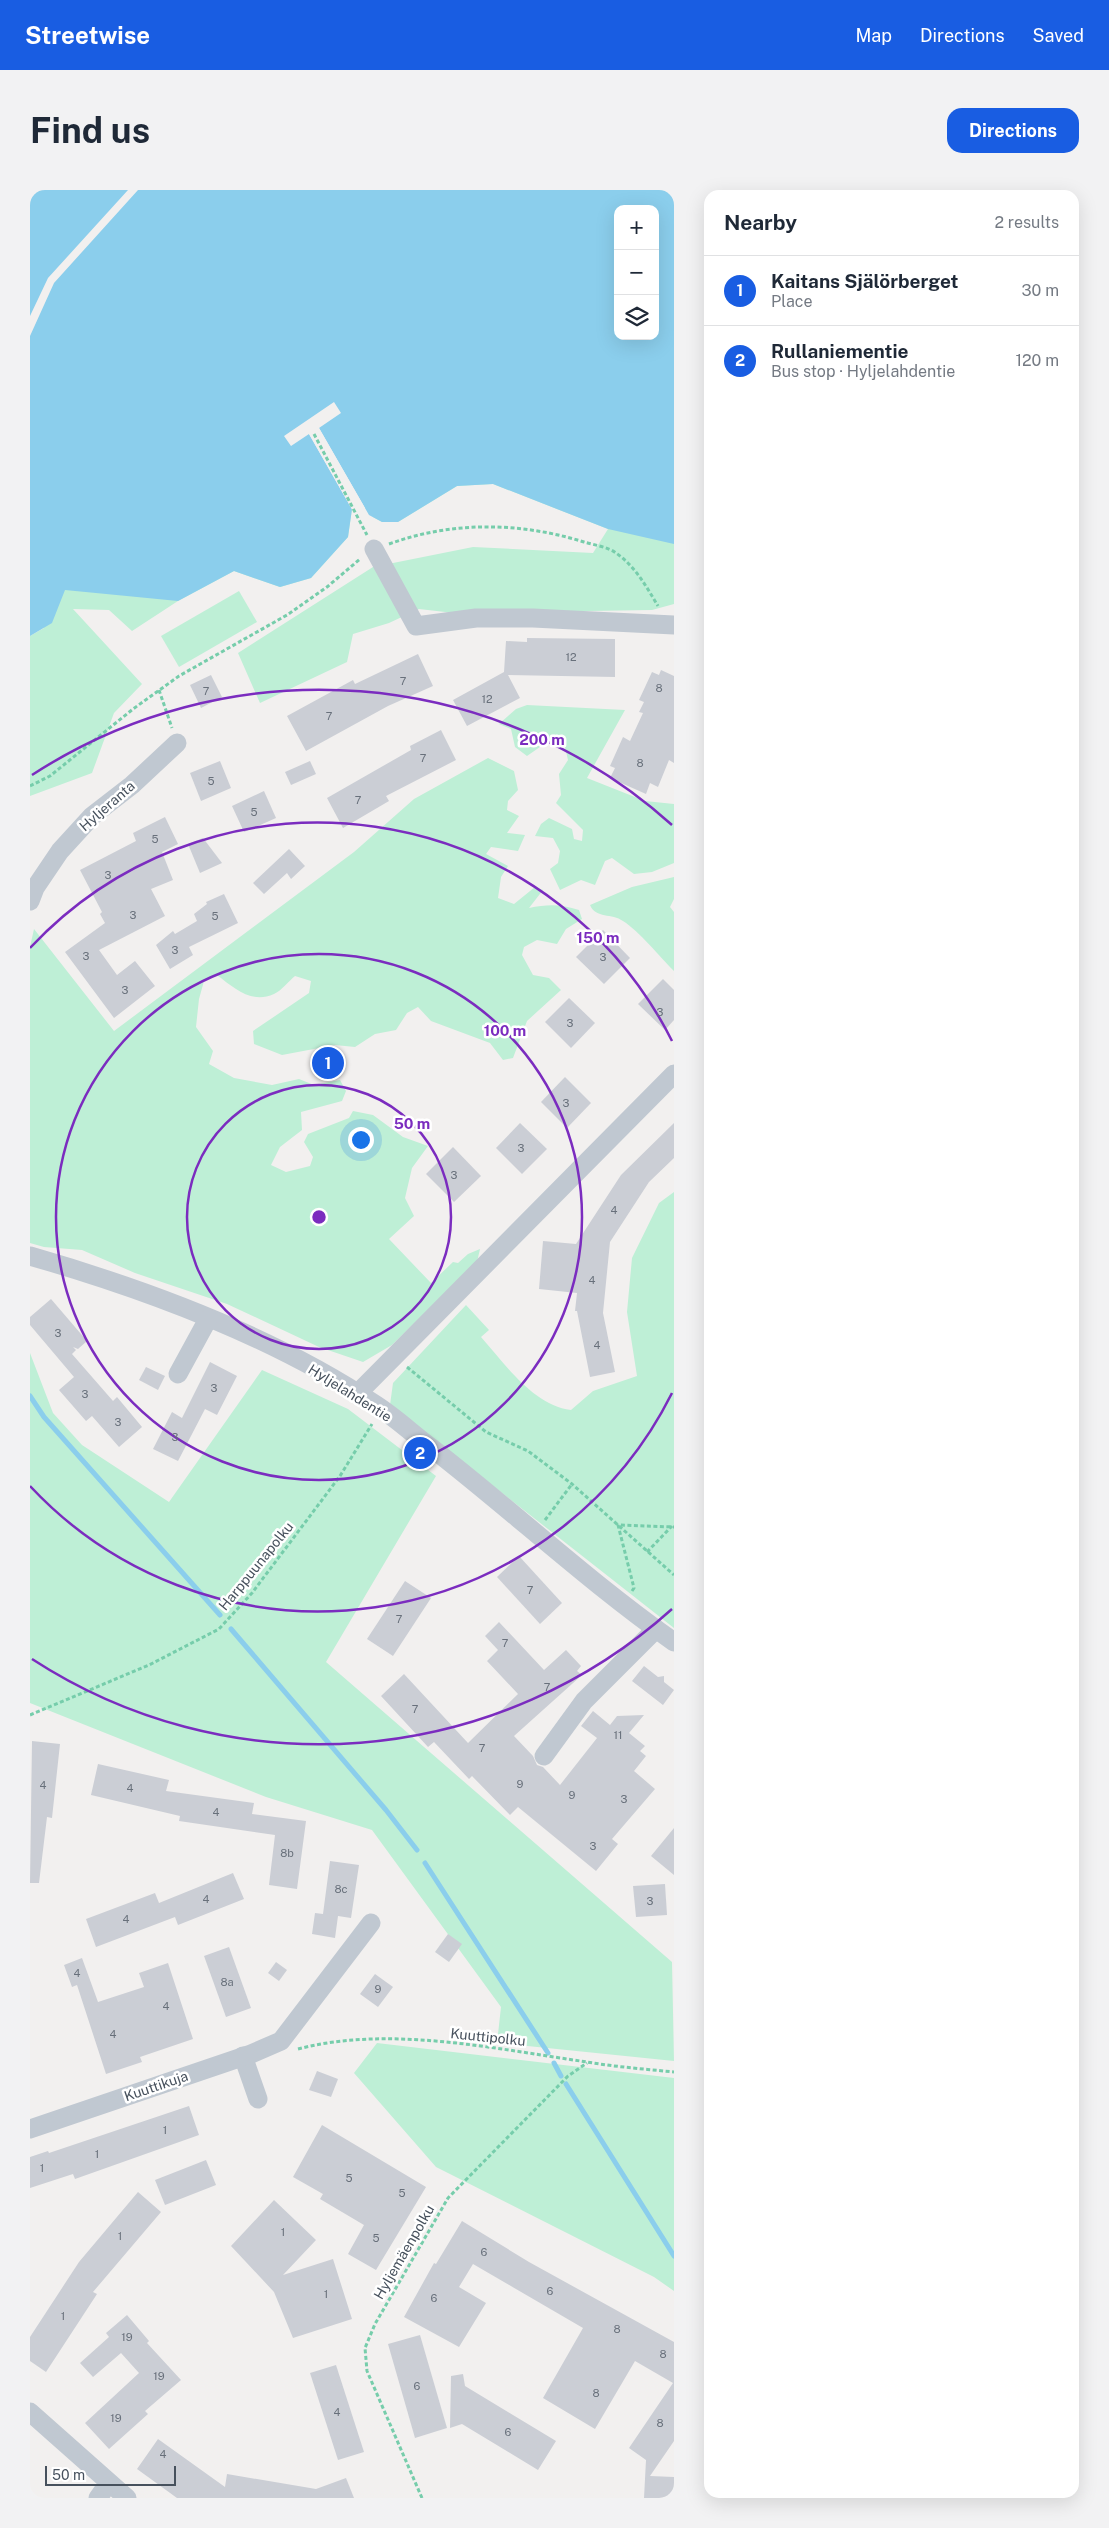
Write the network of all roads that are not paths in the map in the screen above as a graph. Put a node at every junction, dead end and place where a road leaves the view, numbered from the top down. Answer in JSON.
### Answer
{"nodes":[{"id":1,"x":374,"y":549,"type":"road end"},
{"id":2,"x":668,"y":619,"type":"edge"},
{"id":3,"x":176,"y":743,"type":"road end"},
{"id":4,"x":30,"y":901,"type":"edge"},
{"id":5,"x":674,"y":1074,"type":"edge"},
{"id":6,"x":30,"y":1256,"type":"edge"},
{"id":7,"x":208,"y":1318,"type":"junction"},
{"id":8,"x":178,"y":1374,"type":"dead end"},
{"id":9,"x":357,"y":1394,"type":"junction"},
{"id":10,"x":656,"y":1629,"type":"junction"},
{"id":11,"x":674,"y":1642,"type":"edge"},
{"id":12,"x":544,"y":1756,"type":"dead end"},
{"id":13,"x":371,"y":1923,"type":"dead end"},
{"id":14,"x":244,"y":2056,"type":"junction"},
{"id":15,"x":258,"y":2099,"type":"dead end"},
{"id":16,"x":30,"y":2129,"type":"edge"},
{"id":17,"x":30,"y":2412,"type":"edge"},
{"id":18,"x":127,"y":2498,"type":"edge"}],
"edges":[{"from":1,"to":2,"type":"street"},
{"from":3,"to":4,"type":"street","name":"Hyljeranta"},
{"from":5,"to":9,"type":"street"},
{"from":6,"to":7,"type":"street","name":"Hyljelahdentie"},
{"from":7,"to":8,"type":"street"},
{"from":7,"to":9,"type":"street","name":"Hyljelahdentie"},
{"from":9,"to":10,"type":"street","name":"Hyljelahdentie"},
{"from":10,"to":11,"type":"street","name":"Hyljelahdentie"},
{"from":10,"to":12,"type":"street"},
{"from":13,"to":14,"type":"street","name":"Kuuttikuja"},
{"from":14,"to":15,"type":"street"},
{"from":14,"to":16,"type":"street","name":"Kuuttikuja"},
{"from":17,"to":18,"type":"street"}]}
